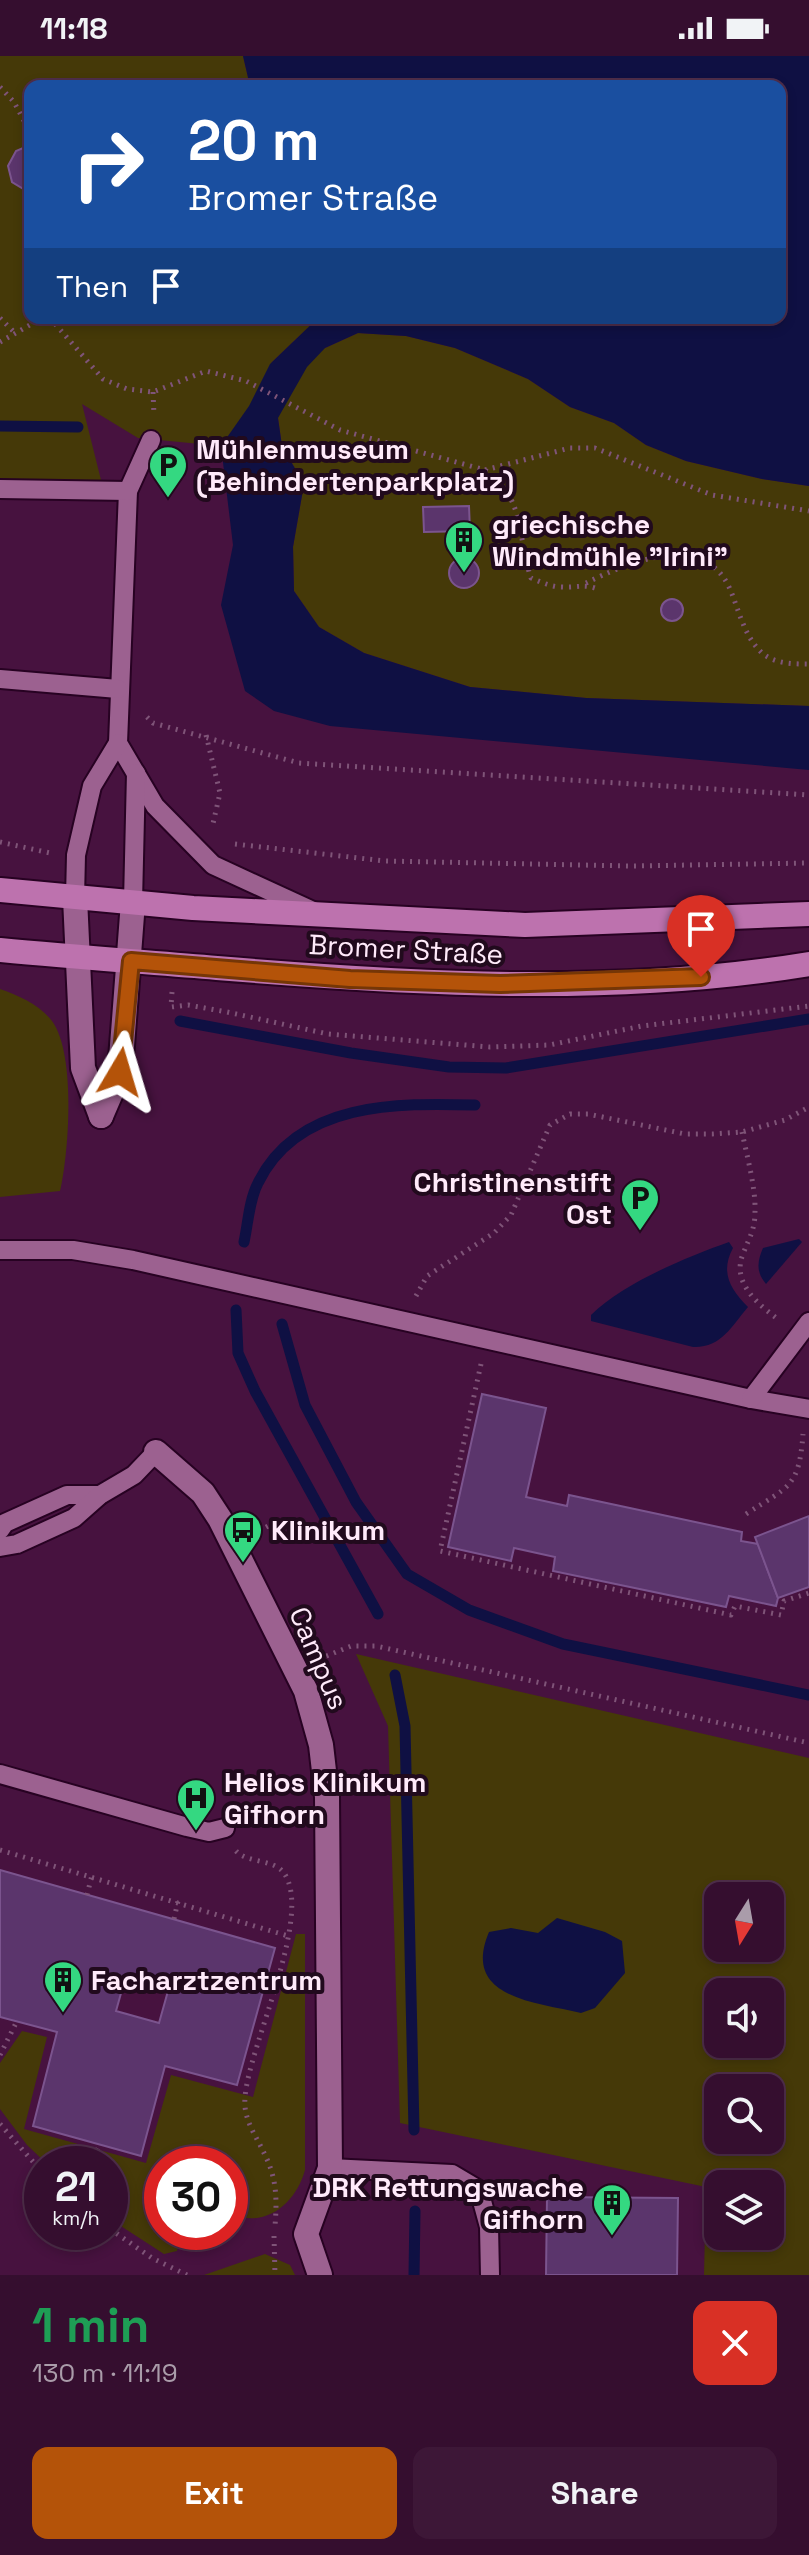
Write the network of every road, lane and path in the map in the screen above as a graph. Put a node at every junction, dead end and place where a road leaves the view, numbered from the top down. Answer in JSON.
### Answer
{"nodes":[{"id":1,"x":0,"y":87,"type":"edge"},
{"id":2,"x":24,"y":121,"type":"edge"},
{"id":3,"x":0,"y":318,"type":"edge"},
{"id":4,"x":31,"y":324,"type":"edge"},
{"id":5,"x":55,"y":324,"type":"edge"},
{"id":6,"x":15,"y":333,"type":"junction"},
{"id":7,"x":0,"y":342,"type":"edge"},
{"id":8,"x":151,"y":440,"type":"dead end"},
{"id":9,"x":485,"y":470,"type":"junction"},
{"id":10,"x":0,"y":489,"type":"edge"},
{"id":11,"x":128,"y":491,"type":"junction"},
{"id":12,"x":809,"y":511,"type":"edge"},
{"id":13,"x":586,"y":583,"type":"junction"},
{"id":14,"x":600,"y":590,"type":"dead end"},
{"id":15,"x":809,"y":664,"type":"edge"},
{"id":16,"x":0,"y":679,"type":"edge"},
{"id":17,"x":118,"y":689,"type":"junction"},
{"id":18,"x":206,"y":735,"type":"junction"},
{"id":19,"x":118,"y":743,"type":"junction"},
{"id":20,"x":136,"y":773,"type":"junction"},
{"id":21,"x":809,"y":795,"type":"edge"},
{"id":22,"x":207,"y":835,"type":"dead end"},
{"id":23,"x":221,"y":840,"type":"dead end"},
{"id":24,"x":0,"y":842,"type":"edge"},
{"id":25,"x":76,"y":855,"type":"junction"},
{"id":26,"x":809,"y":863,"type":"edge"},
{"id":27,"x":0,"y":890,"type":"edge"},
{"id":28,"x":75,"y":898,"type":"junction"},
{"id":29,"x":133,"y":902,"type":"junction"},
{"id":30,"x":809,"y":914,"type":"edge"},
{"id":31,"x":324,"y":916,"type":"junction"},
{"id":32,"x":0,"y":950,"type":"edge"},
{"id":33,"x":76,"y":958,"type":"junction"},
{"id":34,"x":131,"y":961,"type":"junction"},
{"id":35,"x":809,"y":964,"type":"edge"},
{"id":36,"x":809,"y":1006,"type":"edge"},
{"id":37,"x":171,"y":1007,"type":"dead end"},
{"id":38,"x":809,"y":1107,"type":"edge"},
{"id":39,"x":742,"y":1132,"type":"junction"},
{"id":40,"x":0,"y":1250,"type":"edge"},
{"id":41,"x":403,"y":1320,"type":"junction"},
{"id":42,"x":804,"y":1328,"type":"edge"},
{"id":43,"x":481,"y":1360,"type":"dead end"},
{"id":44,"x":751,"y":1399,"type":"junction"},
{"id":45,"x":809,"y":1409,"type":"edge"},
{"id":46,"x":803,"y":1433,"type":"dead end"},
{"id":47,"x":156,"y":1452,"type":"joint"},
{"id":48,"x":100,"y":1495,"type":"junction"},
{"id":49,"x":746,"y":1514,"type":"dead end"},
{"id":50,"x":0,"y":1530,"type":"edge"},
{"id":51,"x":0,"y":1547,"type":"edge"},
{"id":52,"x":809,"y":1593,"type":"edge"},
{"id":53,"x":295,"y":1668,"type":"junction"},
{"id":54,"x":809,"y":1743,"type":"edge"},
{"id":55,"x":0,"y":1774,"type":"edge"},
{"id":56,"x":225,"y":1828,"type":"joint"},
{"id":57,"x":0,"y":1850,"type":"edge"},
{"id":58,"x":92,"y":1875,"type":"junction"},
{"id":59,"x":87,"y":1895,"type":"dead end"},
{"id":60,"x":178,"y":1901,"type":"junction"},
{"id":61,"x":174,"y":1919,"type":"dead end"},
{"id":62,"x":288,"y":1936,"type":"junction"},
{"id":63,"x":17,"y":2021,"type":"dead end"},
{"id":64,"x":0,"y":2055,"type":"edge"},
{"id":65,"x":0,"y":2124,"type":"edge"},
{"id":66,"x":24,"y":2151,"type":"edge"},
{"id":67,"x":330,"y":2168,"type":"junction"},
{"id":68,"x":128,"y":2241,"type":"edge"},
{"id":69,"x":187,"y":2275,"type":"edge"},
{"id":70,"x":275,"y":2275,"type":"edge"},
{"id":71,"x":320,"y":2275,"type":"edge"},
{"id":72,"x":490,"y":2275,"type":"edge"}],
"edges":[{"from":1,"to":2,"type":"path"},
{"from":3,"to":6,"type":"path"},
{"from":4,"to":6,"type":"path"},
{"from":5,"to":9,"type":"path"},
{"from":6,"to":7,"type":"path"},
{"from":8,"to":11,"type":"lane"},
{"from":9,"to":12,"type":"path"},
{"from":9,"to":13,"type":"path"},
{"from":10,"to":11,"type":"lane"},
{"from":11,"to":17,"type":"lane"},
{"from":13,"to":14,"type":"path"},
{"from":13,"to":15,"type":"path"},
{"from":16,"to":17,"type":"lane"},
{"from":17,"to":18,"type":"path"},
{"from":17,"to":19,"type":"lane"},
{"from":18,"to":21,"type":"path"},
{"from":18,"to":22,"type":"path"},
{"from":19,"to":20,"type":"lane"},
{"from":19,"to":25,"type":"lane"},
{"from":20,"to":29,"type":"lane"},
{"from":20,"to":31,"type":"lane"},
{"from":23,"to":26,"type":"path"},
{"from":24,"to":25,"type":"path"},
{"from":25,"to":28,"type":"lane"},
{"from":27,"to":28,"type":"main road","name":"Bromer Straße"},
{"from":28,"to":29,"type":"main road","name":"Bromer Straße"},
{"from":28,"to":33,"type":"street"},
{"from":29,"to":31,"type":"main road","name":"Bromer Straße"},
{"from":29,"to":34,"type":"street"},
{"from":30,"to":31,"type":"main road","name":"Bromer Straße"},
{"from":32,"to":33,"type":"main road","name":"Bromer Straße"},
{"from":33,"to":34,"type":"main road","name":"Bromer Straße"},
{"from":33,"to":34,"type":"street"},
{"from":34,"to":35,"type":"main road","name":"Bromer Straße"},
{"from":36,"to":37,"type":"path"},
{"from":38,"to":39,"type":"path"},
{"from":39,"to":41,"type":"path"},
{"from":39,"to":42,"type":"path"},
{"from":40,"to":41,"type":"lane"},
{"from":41,"to":44,"type":"lane"},
{"from":42,"to":44,"type":"lane"},
{"from":43,"to":52,"type":"path"},
{"from":44,"to":45,"type":"lane"},
{"from":46,"to":49,"type":"path"},
{"from":47,"to":48,"type":"lane","name":"Campus"},
{"from":47,"to":53,"type":"street","name":"Campus"},
{"from":48,"to":50,"type":"lane"},
{"from":48,"to":51,"type":"lane","name":"Campus"},
{"from":53,"to":54,"type":"path"},
{"from":53,"to":67,"type":"street","name":"Campus"},
{"from":55,"to":56,"type":"lane"},
{"from":56,"to":62,"type":"path"},
{"from":57,"to":58,"type":"path"},
{"from":58,"to":59,"type":"path"},
{"from":58,"to":60,"type":"path"},
{"from":60,"to":61,"type":"path"},
{"from":60,"to":62,"type":"path"},
{"from":62,"to":70,"type":"path"},
{"from":63,"to":64,"type":"path"},
{"from":65,"to":66,"type":"path"},
{"from":67,"to":71,"type":"street","name":"Campus"},
{"from":67,"to":72,"type":"lane"},
{"from":68,"to":69,"type":"path"}]}
